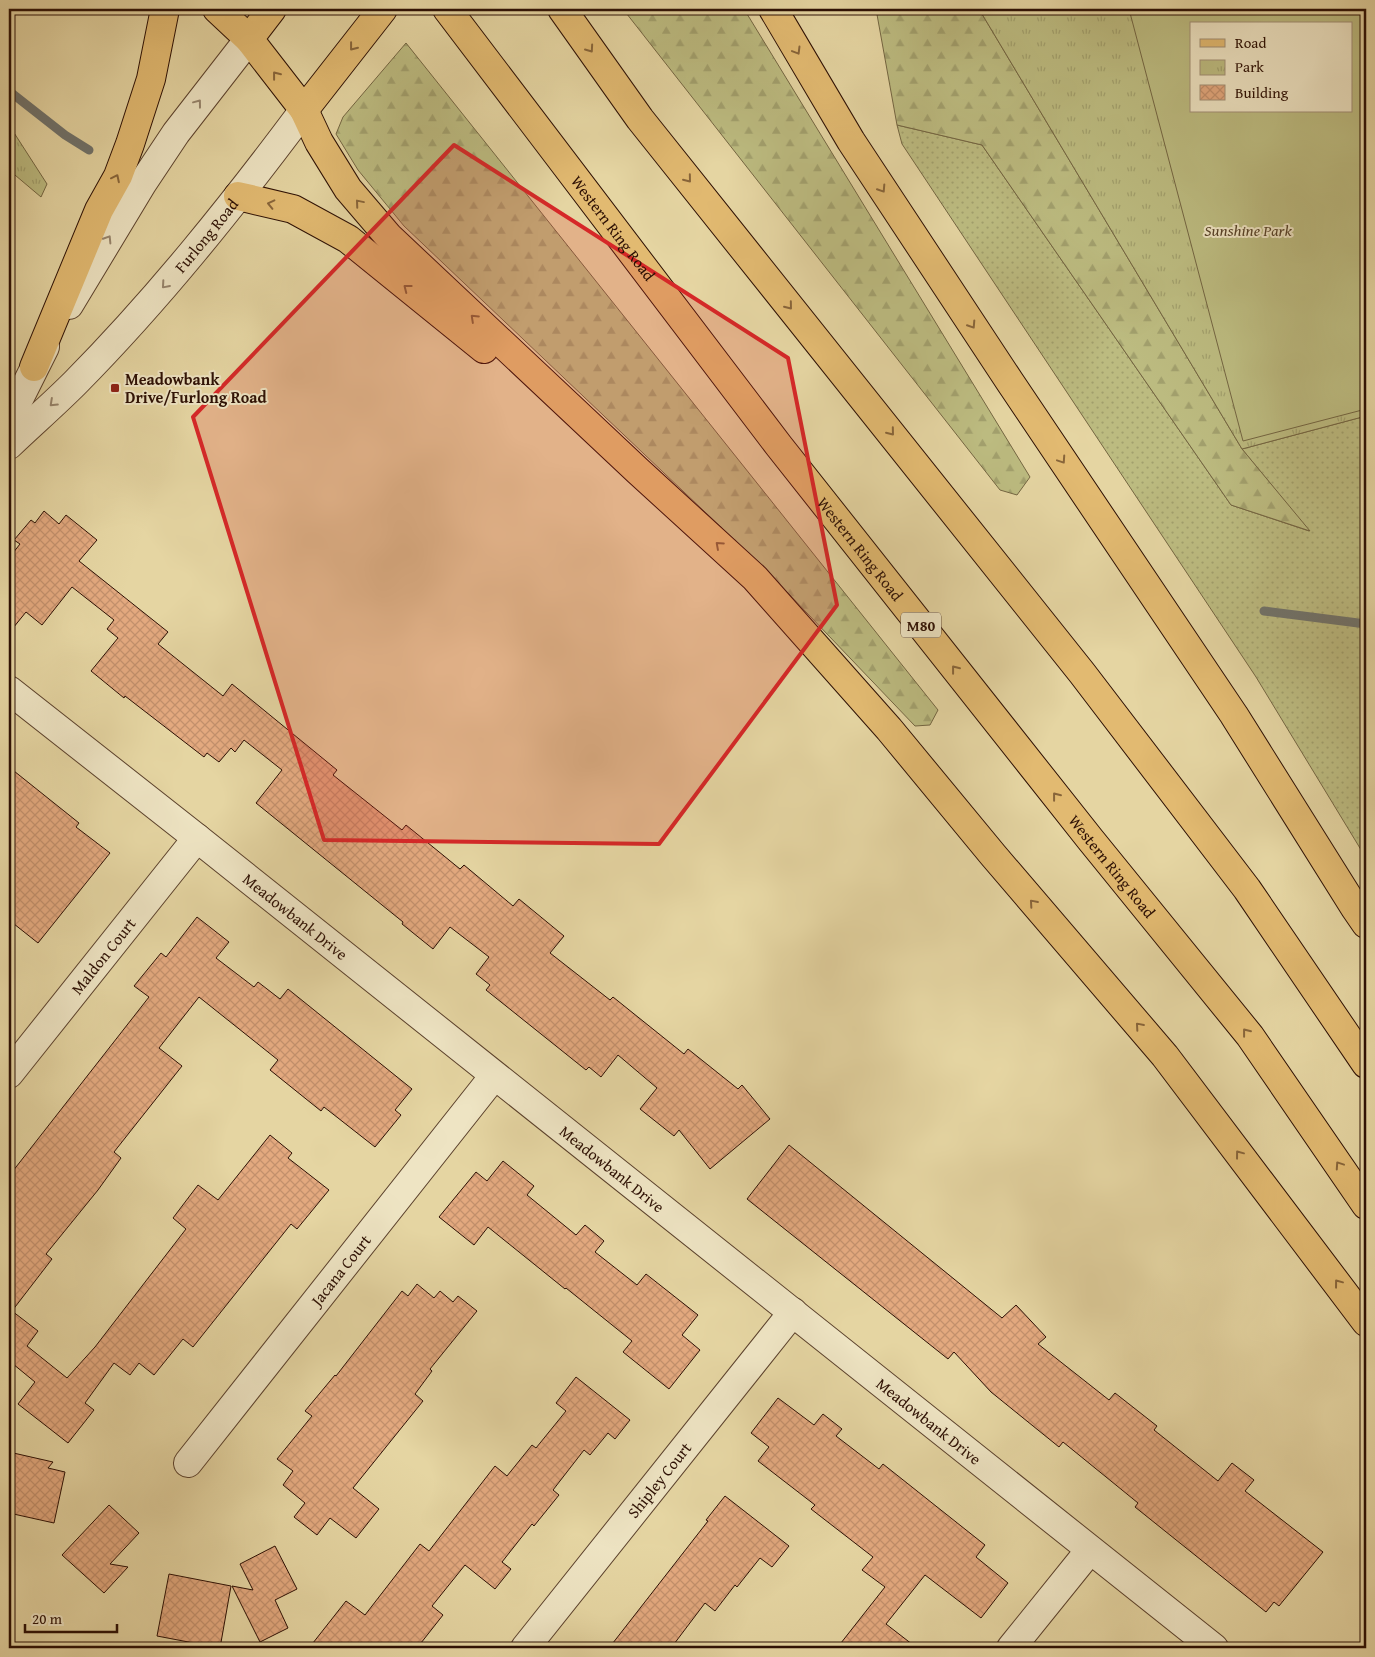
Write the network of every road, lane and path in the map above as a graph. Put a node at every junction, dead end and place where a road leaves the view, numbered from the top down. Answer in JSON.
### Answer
{"nodes":[{"id":1,"x":165,"y":9,"type":"edge"},
{"id":2,"x":217,"y":9,"type":"edge"},
{"id":3,"x":272,"y":9,"type":"edge"},
{"id":4,"x":383,"y":9,"type":"edge"},
{"id":5,"x":447,"y":9,"type":"edge"},
{"id":6,"x":562,"y":9,"type":"edge"},
{"id":7,"x":772,"y":9,"type":"edge"},
{"id":8,"x":249,"y":39,"type":"junction"},
{"id":9,"x":304,"y":110,"type":"junction"},
{"id":10,"x":238,"y":196,"type":"junction"},
{"id":11,"x":34,"y":367,"type":"junction"},
{"id":12,"x":9,"y":419,"type":"edge"},
{"id":13,"x":9,"y":445,"type":"edge"},
{"id":14,"x":638,"y":471,"type":"junction"},
{"id":15,"x":9,"y":690,"type":"edge"},
{"id":16,"x":197,"y":838,"type":"junction"},
{"id":17,"x":1366,"y":924,"type":"edge"},
{"id":18,"x":1366,"y":1064,"type":"edge"},
{"id":19,"x":9,"y":1074,"type":"edge"},
{"id":20,"x":494,"y":1076,"type":"junction"},
{"id":21,"x":1366,"y":1205,"type":"edge"},
{"id":22,"x":793,"y":1312,"type":"junction"},
{"id":23,"x":1366,"y":1322,"type":"edge"},
{"id":24,"x":188,"y":1463,"type":"dead end"},
{"id":25,"x":1090,"y":1550,"type":"junction"},
{"id":26,"x":525,"y":1648,"type":"edge"},
{"id":27,"x":1011,"y":1648,"type":"edge"},
{"id":28,"x":1214,"y":1648,"type":"edge"}],
"edges":[{"from":11,"to":1,"type":"main road","one_way":true},
{"from":2,"to":8,"type":"main road"},
{"from":3,"to":8,"type":"main road"},
{"from":4,"to":9,"type":"main road","name":"Furlong Road","one_way":true},
{"from":21,"to":5,"type":"main road","name":"Western Ring Road","number":"M80","one_way":true},
{"from":6,"to":18,"type":"main road","one_way":true},
{"from":7,"to":17,"type":"main road","one_way":true},
{"from":9,"to":8,"type":"main road","one_way":true},
{"from":11,"to":8,"type":"street","one_way":true},
{"from":9,"to":10,"type":"street","name":"Furlong Road"},
{"from":14,"to":9,"type":"main road","one_way":true},
{"from":10,"to":13,"type":"street","name":"Furlong Road","one_way":true},
{"from":14,"to":10,"type":"main road","one_way":true},
{"from":11,"to":12,"type":"street"},
{"from":23,"to":14,"type":"main road","one_way":true},
{"from":15,"to":16,"type":"street","name":"Meadowbank Drive"},
{"from":16,"to":19,"type":"street","name":"Maldon Court"},
{"from":16,"to":20,"type":"street","name":"Meadowbank Drive"},
{"from":20,"to":22,"type":"street","name":"Meadowbank Drive"},
{"from":20,"to":24,"type":"street","name":"Jacana Court"},
{"from":22,"to":25,"type":"street","name":"Meadowbank Drive"},
{"from":22,"to":26,"type":"street","name":"Shipley Court"},
{"from":25,"to":27,"type":"street"},
{"from":25,"to":28,"type":"street","name":"Meadowbank Drive"}]}
